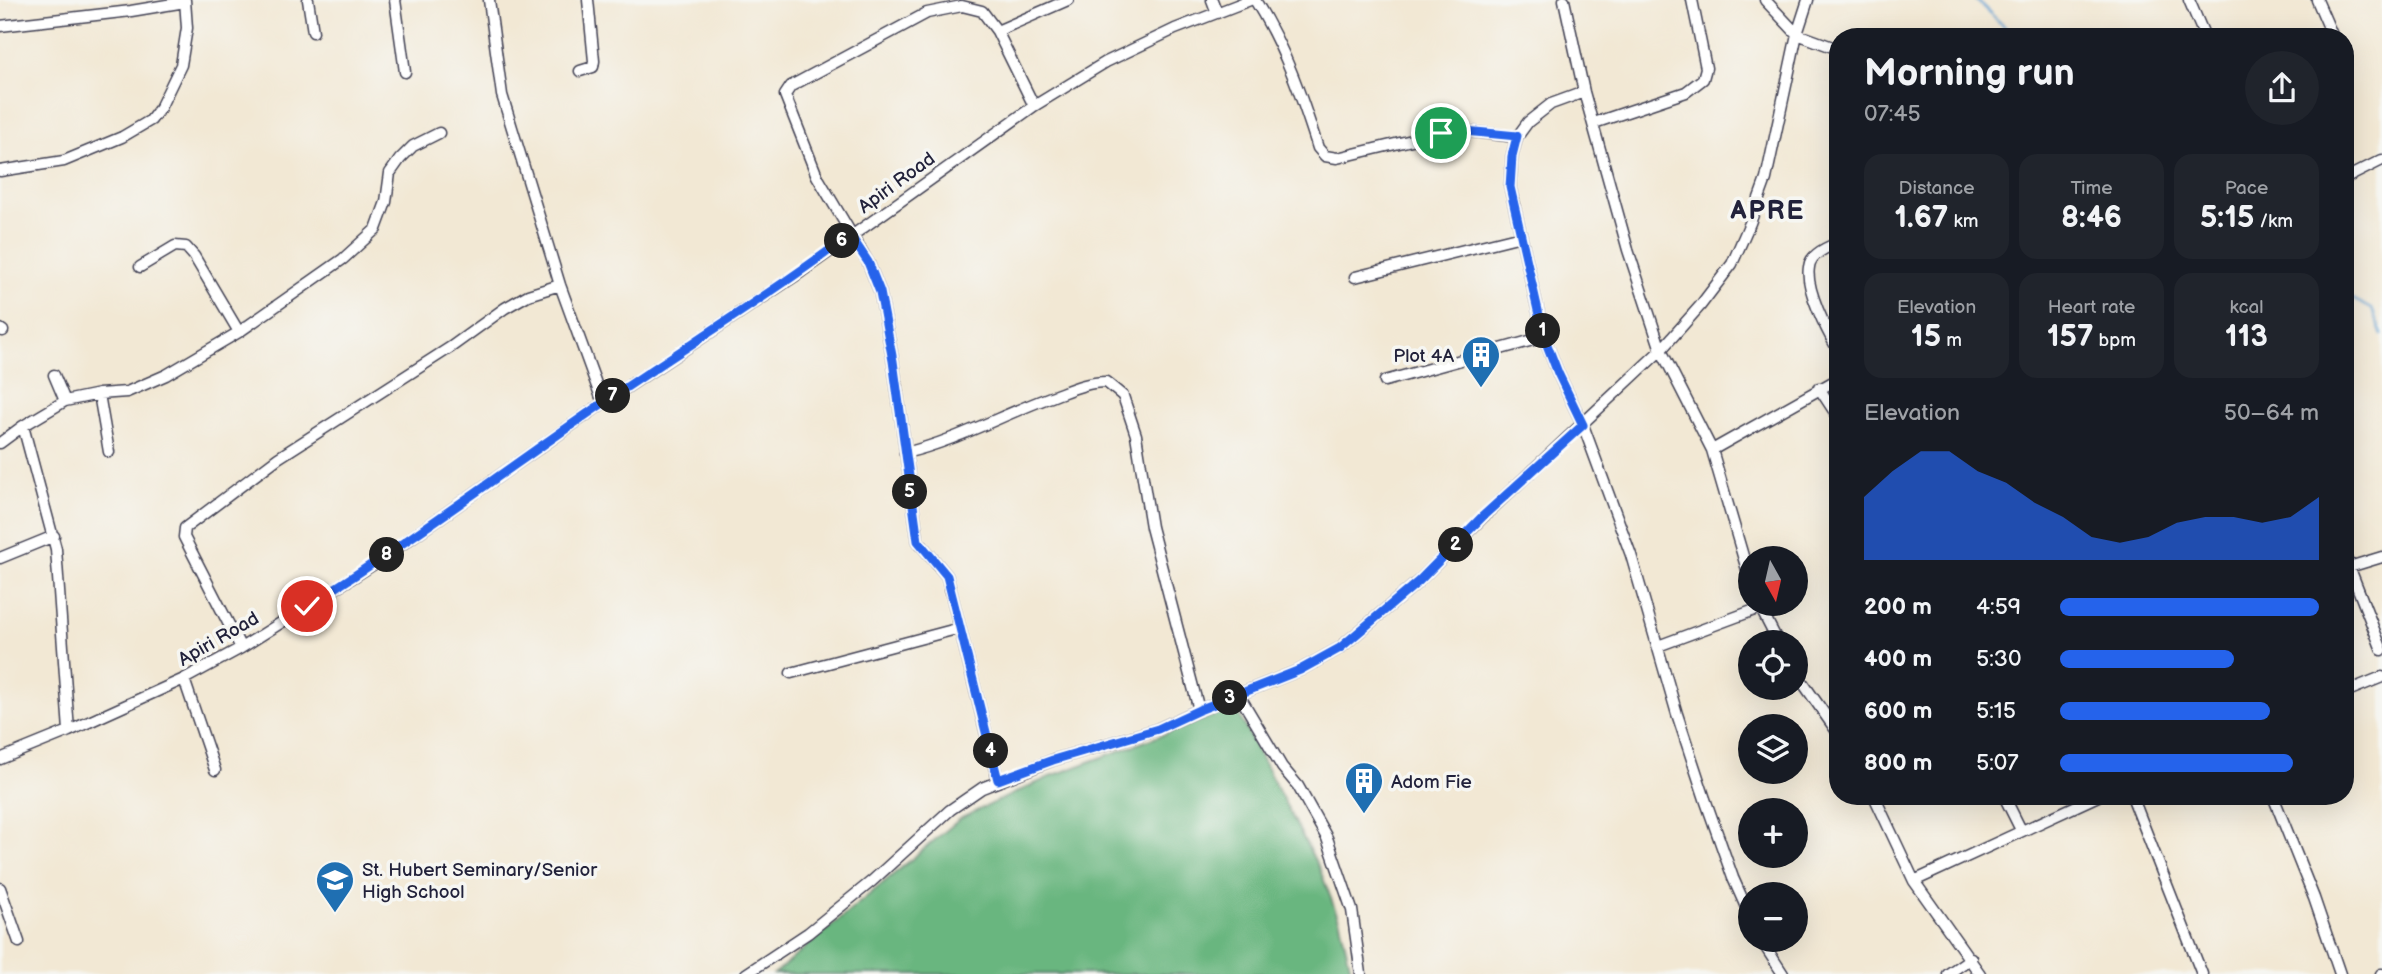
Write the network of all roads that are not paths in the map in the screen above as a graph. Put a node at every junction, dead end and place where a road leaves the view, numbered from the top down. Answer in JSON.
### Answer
{"nodes":[{"id":1,"x":308,"y":0,"type":"edge"},
{"id":2,"x":396,"y":0,"type":"edge"},
{"id":3,"x":489,"y":0,"type":"edge"},
{"id":4,"x":588,"y":0,"type":"edge"},
{"id":5,"x":1068,"y":0,"type":"edge"},
{"id":6,"x":1212,"y":0,"type":"edge"},
{"id":7,"x":1250,"y":0,"type":"edge"},
{"id":8,"x":1255,"y":0,"type":"edge"},
{"id":9,"x":1564,"y":0,"type":"edge"},
{"id":10,"x":1692,"y":0,"type":"edge"},
{"id":11,"x":1765,"y":0,"type":"edge"},
{"id":12,"x":1808,"y":0,"type":"edge"},
{"id":13,"x":2189,"y":0,"type":"edge"},
{"id":14,"x":2317,"y":0,"type":"edge"},
{"id":15,"x":185,"y":1,"type":"edge"},
{"id":16,"x":1217,"y":13,"type":"junction"},
{"id":17,"x":0,"y":26,"type":"edge"},
{"id":18,"x":2201,"y":28,"type":"edge"},
{"id":19,"x":2329,"y":28,"type":"edge"},
{"id":20,"x":997,"y":31,"type":"junction"},
{"id":21,"x":313,"y":32,"type":"dead end"},
{"id":22,"x":1797,"y":34,"type":"junction"},
{"id":23,"x":1829,"y":46,"type":"edge"},
{"id":24,"x":580,"y":71,"type":"dead end"},
{"id":25,"x":405,"y":72,"type":"dead end"},
{"id":26,"x":1584,"y":92,"type":"junction"},
{"id":27,"x":1034,"y":106,"type":"junction"},
{"id":28,"x":1594,"y":123,"type":"junction"},
{"id":29,"x":439,"y":133,"type":"dead end"},
{"id":30,"x":1517,"y":136,"type":"junction"},
{"id":31,"x":2382,"y":160,"type":"edge"},
{"id":32,"x":0,"y":171,"type":"edge"},
{"id":33,"x":2354,"y":174,"type":"edge"},
{"id":34,"x":850,"y":235,"type":"junction"},
{"id":35,"x":1521,"y":236,"type":"junction"},
{"id":36,"x":1829,"y":246,"type":"edge"},
{"id":37,"x":141,"y":267,"type":"dead end"},
{"id":38,"x":1355,"y":277,"type":"dead end"},
{"id":39,"x":560,"y":285,"type":"junction"},
{"id":40,"x":239,"y":332,"type":"junction"},
{"id":41,"x":1829,"y":335,"type":"edge"},
{"id":42,"x":1544,"y":337,"type":"junction"},
{"id":43,"x":1661,"y":350,"type":"junction"},
{"id":44,"x":54,"y":375,"type":"dead end"},
{"id":45,"x":1385,"y":381,"type":"dead end"},
{"id":46,"x":1829,"y":383,"type":"edge"},
{"id":47,"x":1819,"y":388,"type":"junction"},
{"id":48,"x":99,"y":394,"type":"junction"},
{"id":49,"x":65,"y":401,"type":"junction"},
{"id":50,"x":603,"y":403,"type":"junction"},
{"id":51,"x":1829,"y":404,"type":"edge"},
{"id":52,"x":1583,"y":425,"type":"junction"},
{"id":53,"x":23,"y":426,"type":"junction"},
{"id":54,"x":0,"y":443,"type":"edge"},
{"id":55,"x":1712,"y":450,"type":"junction"},
{"id":56,"x":109,"y":452,"type":"dead end"},
{"id":57,"x":905,"y":453,"type":"junction"},
{"id":58,"x":54,"y":536,"type":"junction"},
{"id":59,"x":1740,"y":546,"type":"edge"},
{"id":60,"x":2382,"y":557,"type":"edge"},
{"id":61,"x":0,"y":558,"type":"edge"},
{"id":62,"x":2354,"y":566,"type":"edge"},
{"id":63,"x":2354,"y":584,"type":"edge"},
{"id":64,"x":1738,"y":615,"type":"edge"},
{"id":65,"x":960,"y":628,"type":"junction"},
{"id":66,"x":1658,"y":646,"type":"junction"},
{"id":67,"x":241,"y":648,"type":"junction"},
{"id":68,"x":2382,"y":650,"type":"edge"},
{"id":69,"x":791,"y":673,"type":"dead end"},
{"id":70,"x":2382,"y":677,"type":"edge"},
{"id":71,"x":184,"y":679,"type":"junction"},
{"id":72,"x":2354,"y":688,"type":"edge"},
{"id":73,"x":1808,"y":689,"type":"edge"},
{"id":74,"x":1240,"y":695,"type":"junction"},
{"id":75,"x":1199,"y":710,"type":"junction"},
{"id":76,"x":1829,"y":718,"type":"edge"},
{"id":77,"x":69,"y":731,"type":"junction"},
{"id":78,"x":0,"y":759,"type":"edge"},
{"id":79,"x":215,"y":770,"type":"dead end"},
{"id":80,"x":998,"y":780,"type":"junction"},
{"id":81,"x":1878,"y":805,"type":"edge"},
{"id":82,"x":2008,"y":805,"type":"edge"},
{"id":83,"x":2078,"y":805,"type":"edge"},
{"id":84,"x":2136,"y":805,"type":"edge"},
{"id":85,"x":2277,"y":805,"type":"edge"},
{"id":86,"x":2021,"y":831,"type":"junction"},
{"id":87,"x":1914,"y":881,"type":"junction"},
{"id":88,"x":0,"y":888,"type":"edge"},
{"id":89,"x":1738,"y":889,"type":"edge"},
{"id":90,"x":19,"y":942,"type":"dead end"},
{"id":91,"x":1769,"y":952,"type":"edge"},
{"id":92,"x":1971,"y":958,"type":"junction"},
{"id":93,"x":746,"y":974,"type":"edge"},
{"id":94,"x":1361,"y":974,"type":"edge"},
{"id":95,"x":1783,"y":974,"type":"edge"},
{"id":96,"x":1948,"y":974,"type":"edge"},
{"id":97,"x":1980,"y":974,"type":"edge"},
{"id":98,"x":2202,"y":974,"type":"edge"},
{"id":99,"x":2340,"y":974,"type":"edge"}],
"edges":[{"from":1,"to":21,"type":"street"},
{"from":2,"to":25,"type":"street"},
{"from":3,"to":39,"type":"street"},
{"from":4,"to":24,"type":"street"},
{"from":5,"to":20,"type":"street"},
{"from":6,"to":16,"type":"street"},
{"from":7,"to":16,"type":"street","name":"Apiri Road"},
{"from":8,"to":30,"type":"street"},
{"from":9,"to":26,"type":"street"},
{"from":10,"to":28,"type":"street"},
{"from":11,"to":22,"type":"street"},
{"from":12,"to":22,"type":"street"},
{"from":13,"to":18,"type":"street"},
{"from":14,"to":19,"type":"street"},
{"from":15,"to":17,"type":"street"},
{"from":15,"to":32,"type":"street"},
{"from":16,"to":27,"type":"street","name":"Apiri Road"},
{"from":20,"to":27,"type":"street"},
{"from":20,"to":34,"type":"street"},
{"from":22,"to":23,"type":"street"},
{"from":22,"to":43,"type":"street"},
{"from":26,"to":28,"type":"street"},
{"from":26,"to":30,"type":"street"},
{"from":27,"to":34,"type":"street","name":"Apiri Road"},
{"from":28,"to":43,"type":"street"},
{"from":29,"to":40,"type":"street"},
{"from":30,"to":35,"type":"street"},
{"from":31,"to":33,"type":"street"},
{"from":34,"to":50,"type":"street","name":"Apiri Road"},
{"from":34,"to":57,"type":"street"},
{"from":35,"to":38,"type":"street"},
{"from":35,"to":42,"type":"street"},
{"from":36,"to":41,"type":"street"},
{"from":37,"to":40,"type":"street"},
{"from":39,"to":50,"type":"street"},
{"from":39,"to":67,"type":"street"},
{"from":40,"to":48,"type":"street"},
{"from":42,"to":45,"type":"street"},
{"from":42,"to":52,"type":"street"},
{"from":43,"to":52,"type":"street"},
{"from":43,"to":55,"type":"street"},
{"from":44,"to":49,"type":"street"},
{"from":46,"to":47,"type":"street"},
{"from":47,"to":51,"type":"street"},
{"from":47,"to":55,"type":"street"},
{"from":48,"to":49,"type":"street"},
{"from":48,"to":56,"type":"street"},
{"from":49,"to":53,"type":"street"},
{"from":50,"to":67,"type":"street","name":"Apiri Road"},
{"from":52,"to":66,"type":"street"},
{"from":52,"to":74,"type":"street"},
{"from":53,"to":54,"type":"street"},
{"from":53,"to":58,"type":"street"},
{"from":55,"to":59,"type":"street"},
{"from":57,"to":65,"type":"street"},
{"from":57,"to":75,"type":"street"},
{"from":58,"to":61,"type":"street"},
{"from":58,"to":77,"type":"street"},
{"from":60,"to":62,"type":"street"},
{"from":63,"to":68,"type":"street"},
{"from":64,"to":66,"type":"street"},
{"from":65,"to":69,"type":"street"},
{"from":65,"to":80,"type":"street"},
{"from":66,"to":89,"type":"street"},
{"from":67,"to":71,"type":"street","name":"Apiri Road"},
{"from":70,"to":72,"type":"street"},
{"from":71,"to":77,"type":"street","name":"Apiri Road"},
{"from":71,"to":79,"type":"street"},
{"from":73,"to":76,"type":"street"},
{"from":74,"to":75,"type":"street"},
{"from":74,"to":94,"type":"street"},
{"from":75,"to":80,"type":"street"},
{"from":77,"to":78,"type":"street","name":"Apiri Road"},
{"from":80,"to":93,"type":"street"},
{"from":81,"to":87,"type":"street"},
{"from":82,"to":86,"type":"street"},
{"from":83,"to":86,"type":"street"},
{"from":84,"to":98,"type":"street"},
{"from":85,"to":99,"type":"street"},
{"from":86,"to":87,"type":"street"},
{"from":87,"to":92,"type":"street"},
{"from":88,"to":90,"type":"street"},
{"from":91,"to":95,"type":"street"},
{"from":92,"to":96,"type":"street"},
{"from":92,"to":97,"type":"street"}]}
